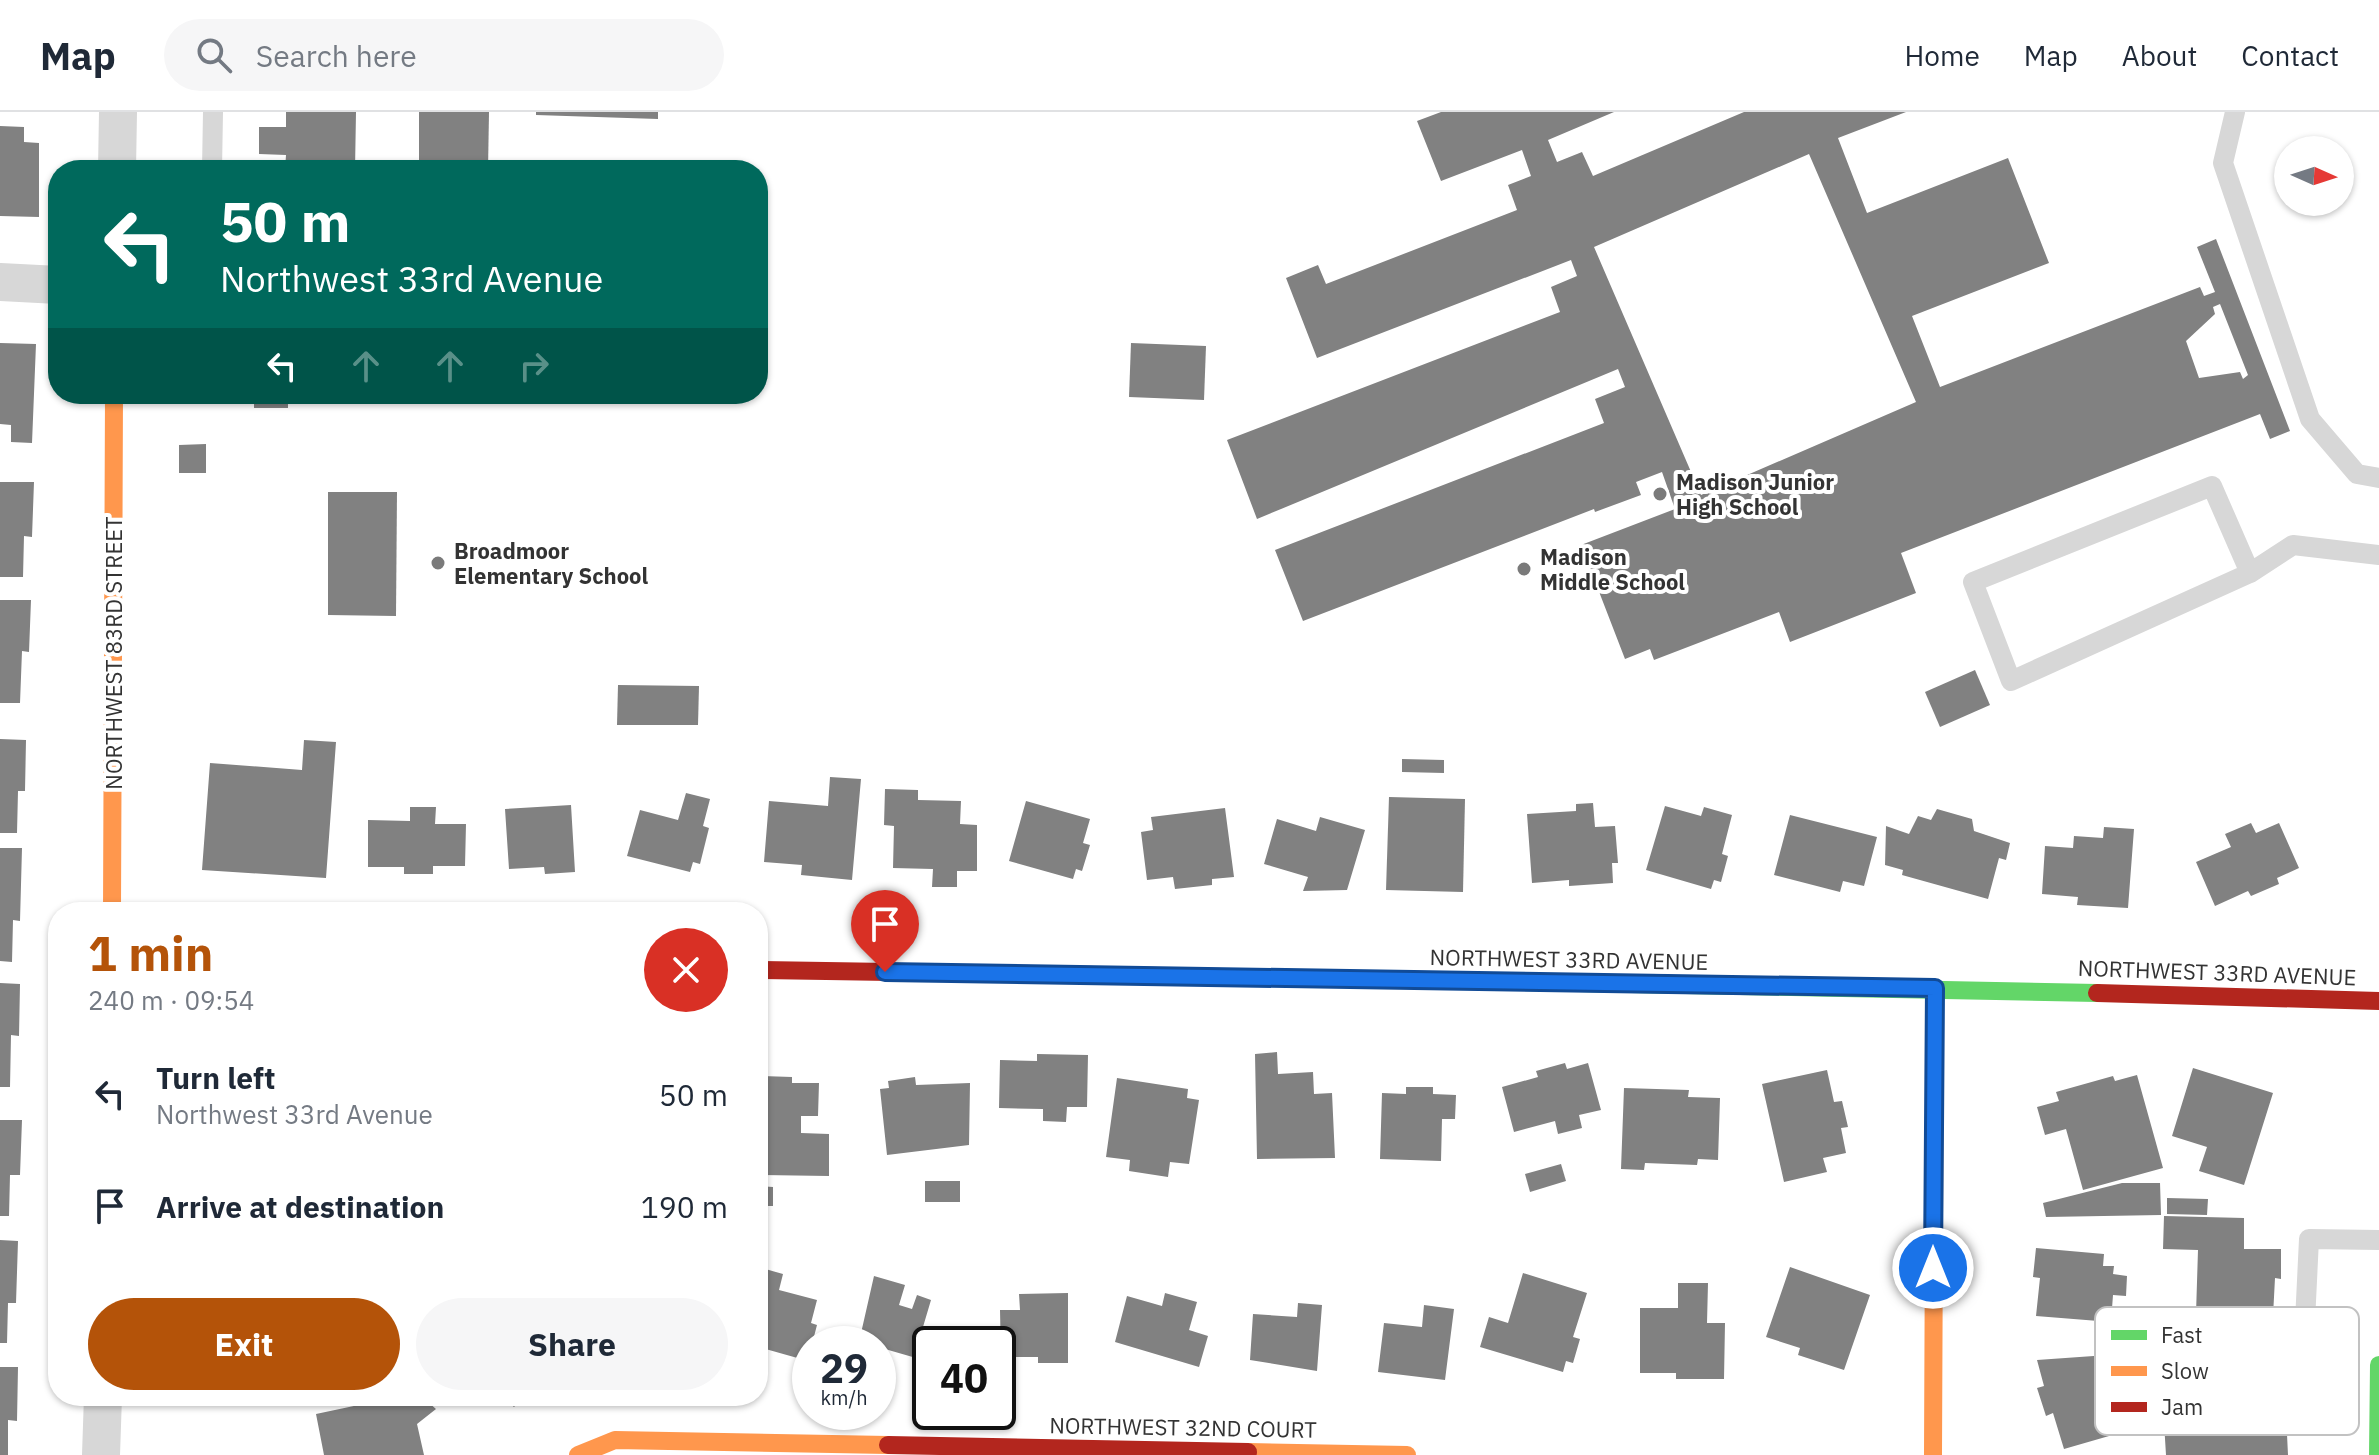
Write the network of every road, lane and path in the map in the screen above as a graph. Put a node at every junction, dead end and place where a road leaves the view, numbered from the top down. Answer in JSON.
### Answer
{"nodes":[{"id":1,"x":118,"y":112,"type":"edge"},
{"id":2,"x":213,"y":112,"type":"edge"},
{"id":3,"x":2235,"y":112,"type":"edge"},
{"id":4,"x":117,"y":160,"type":"edge"},
{"id":5,"x":212,"y":160,"type":"edge"},
{"id":6,"x":0,"y":282,"type":"edge"},
{"id":7,"x":48,"y":284,"type":"edge"},
{"id":8,"x":114,"y":404,"type":"edge"},
{"id":9,"x":2379,"y":478,"type":"edge"},
{"id":10,"x":2379,"y":555,"type":"edge"},
{"id":11,"x":2250,"y":573,"type":"junction"},
{"id":12,"x":112,"y":902,"type":"edge"},
{"id":13,"x":768,"y":970,"type":"edge"},
{"id":14,"x":1935,"y":988,"type":"junction"},
{"id":15,"x":2379,"y":1001,"type":"edge"},
{"id":16,"x":2379,"y":1240,"type":"edge"},
{"id":17,"x":2306,"y":1307,"type":"edge"},
{"id":18,"x":2379,"y":1365,"type":"edge"},
{"id":19,"x":103,"y":1406,"type":"edge"},
{"id":20,"x":2379,"y":1431,"type":"edge"},
{"id":21,"x":101,"y":1455,"type":"edge"},
{"id":22,"x":578,"y":1455,"type":"edge"},
{"id":23,"x":1407,"y":1455,"type":"edge"},
{"id":24,"x":1933,"y":1455,"type":"edge"},
{"id":25,"x":2378,"y":1455,"type":"edge"}],
"edges":[{"from":1,"to":4,"type":"street"},
{"from":2,"to":5,"type":"lane"},
{"from":3,"to":9,"type":"lane"},
{"from":6,"to":7,"type":"street"},
{"from":8,"to":12,"type":"street","name":"NORTHWEST 83RD STREET"},
{"from":10,"to":11,"type":"lane"},
{"from":11,"to":11,"type":"lane"},
{"from":13,"to":14,"type":"street","name":"NORTHWEST 33RD AVENUE"},
{"from":14,"to":15,"type":"street","name":"NORTHWEST 33RD AVENUE"},
{"from":14,"to":24,"type":"street"},
{"from":16,"to":17,"type":"lane"},
{"from":18,"to":20,"type":"street"},
{"from":19,"to":21,"type":"street"},
{"from":20,"to":25,"type":"street"},
{"from":22,"to":23,"type":"street","name":"NORTHWEST 32ND COURT"}]}
